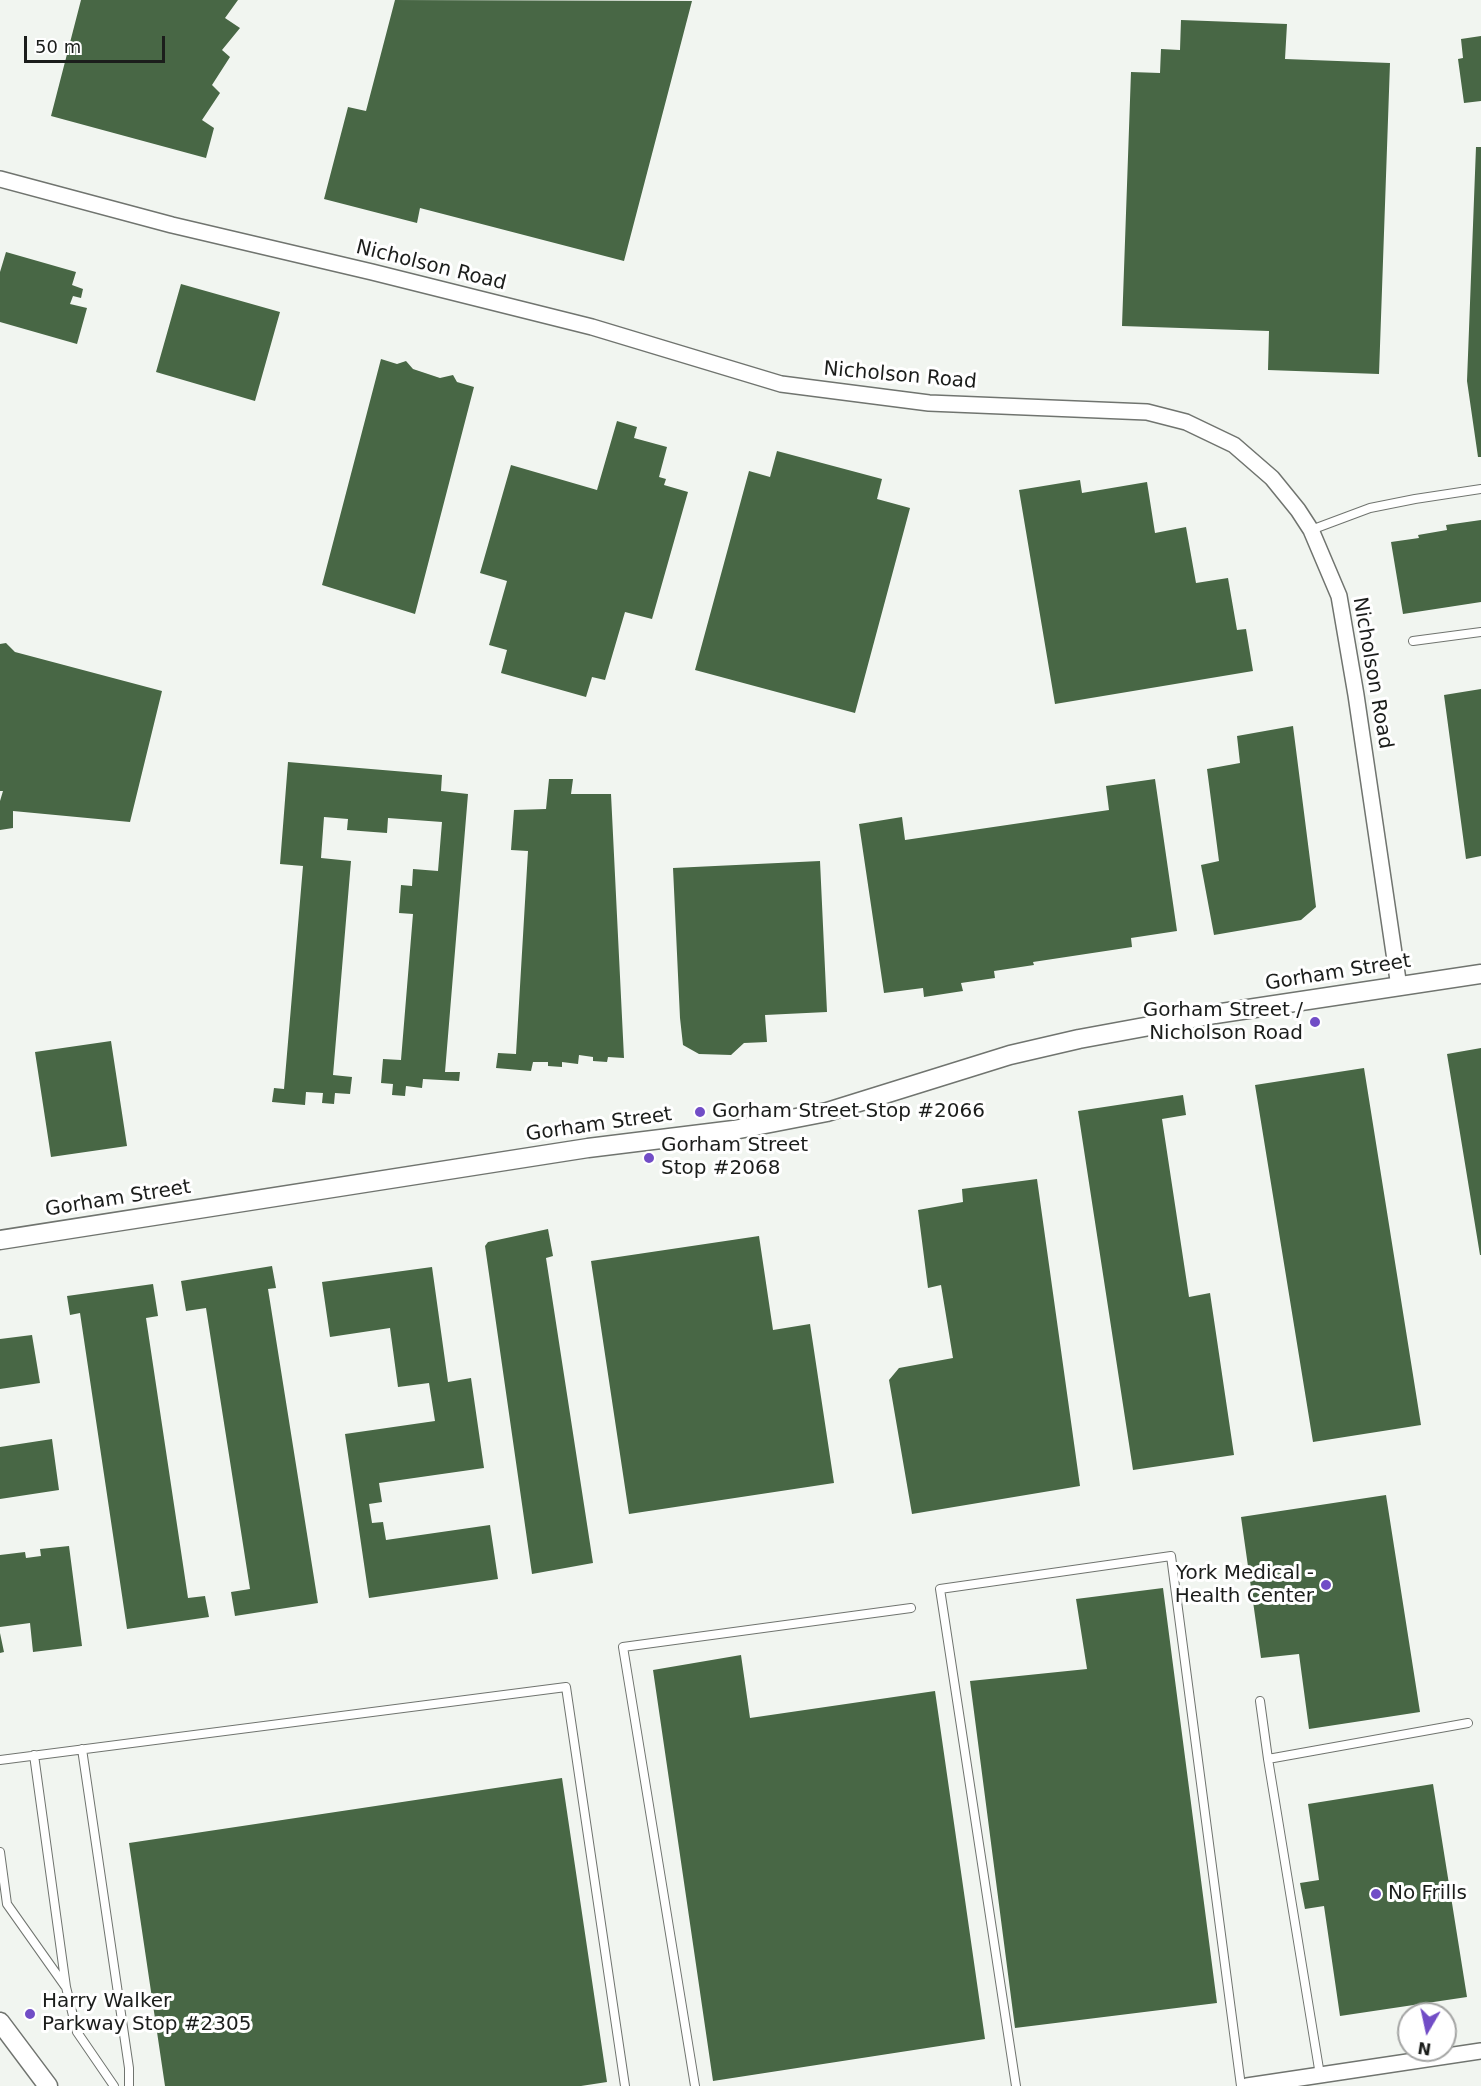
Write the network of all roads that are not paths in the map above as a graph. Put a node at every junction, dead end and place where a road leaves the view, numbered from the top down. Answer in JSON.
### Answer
{"nodes":[{"id":1,"x":0,"y":179,"type":"edge"},
{"id":2,"x":1481,"y":489,"type":"edge"},
{"id":3,"x":1311,"y":530,"type":"junction"},
{"id":4,"x":1481,"y":632,"type":"edge"},
{"id":5,"x":1413,"y":641,"type":"dead end"},
{"id":6,"x":1481,"y":974,"type":"edge"},
{"id":7,"x":1399,"y":987,"type":"junction"},
{"id":8,"x":0,"y":1240,"type":"edge"},
{"id":9,"x":911,"y":1608,"type":"dead end"},
{"id":10,"x":1260,"y":1701,"type":"dead end"},
{"id":11,"x":1468,"y":1723,"type":"dead end"},
{"id":12,"x":82,"y":1749,"type":"junction"},
{"id":13,"x":34,"y":1755,"type":"junction"},
{"id":14,"x":1268,"y":1759,"type":"junction"},
{"id":15,"x":0,"y":1760,"type":"edge"},
{"id":16,"x":0,"y":1852,"type":"edge"},
{"id":17,"x":66,"y":1987,"type":"junction"},
{"id":18,"x":0,"y":2022,"type":"edge"},
{"id":19,"x":1481,"y":2051,"type":"edge"},
{"id":20,"x":1320,"y":2075,"type":"junction"},
{"id":21,"x":48,"y":2086,"type":"edge"},
{"id":22,"x":114,"y":2086,"type":"edge"},
{"id":23,"x":129,"y":2086,"type":"edge"},
{"id":24,"x":625,"y":2086,"type":"edge"},
{"id":25,"x":695,"y":2086,"type":"edge"},
{"id":26,"x":1016,"y":2086,"type":"edge"},
{"id":27,"x":1241,"y":2086,"type":"edge"},
{"id":28,"x":1247,"y":2086,"type":"edge"}],
"edges":[{"from":1,"to":3,"type":"street","name":"Nicholson Road"},
{"from":2,"to":3,"type":"lane"},
{"from":3,"to":7,"type":"street","name":"Nicholson Road"},
{"from":4,"to":5,"type":"lane"},
{"from":6,"to":7,"type":"street","name":"Gorham Street"},
{"from":7,"to":8,"type":"street","name":"Gorham Street"},
{"from":9,"to":25,"type":"lane"},
{"from":10,"to":14,"type":"lane"},
{"from":11,"to":14,"type":"lane"},
{"from":12,"to":13,"type":"lane"},
{"from":12,"to":23,"type":"lane"},
{"from":12,"to":24,"type":"lane"},
{"from":13,"to":15,"type":"lane"},
{"from":13,"to":17,"type":"lane"},
{"from":14,"to":20,"type":"lane"},
{"from":16,"to":17,"type":"lane"},
{"from":17,"to":22,"type":"lane"},
{"from":18,"to":21,"type":"street"},
{"from":19,"to":20,"type":"street"},
{"from":20,"to":28,"type":"street"},
{"from":26,"to":27,"type":"lane"}]}
